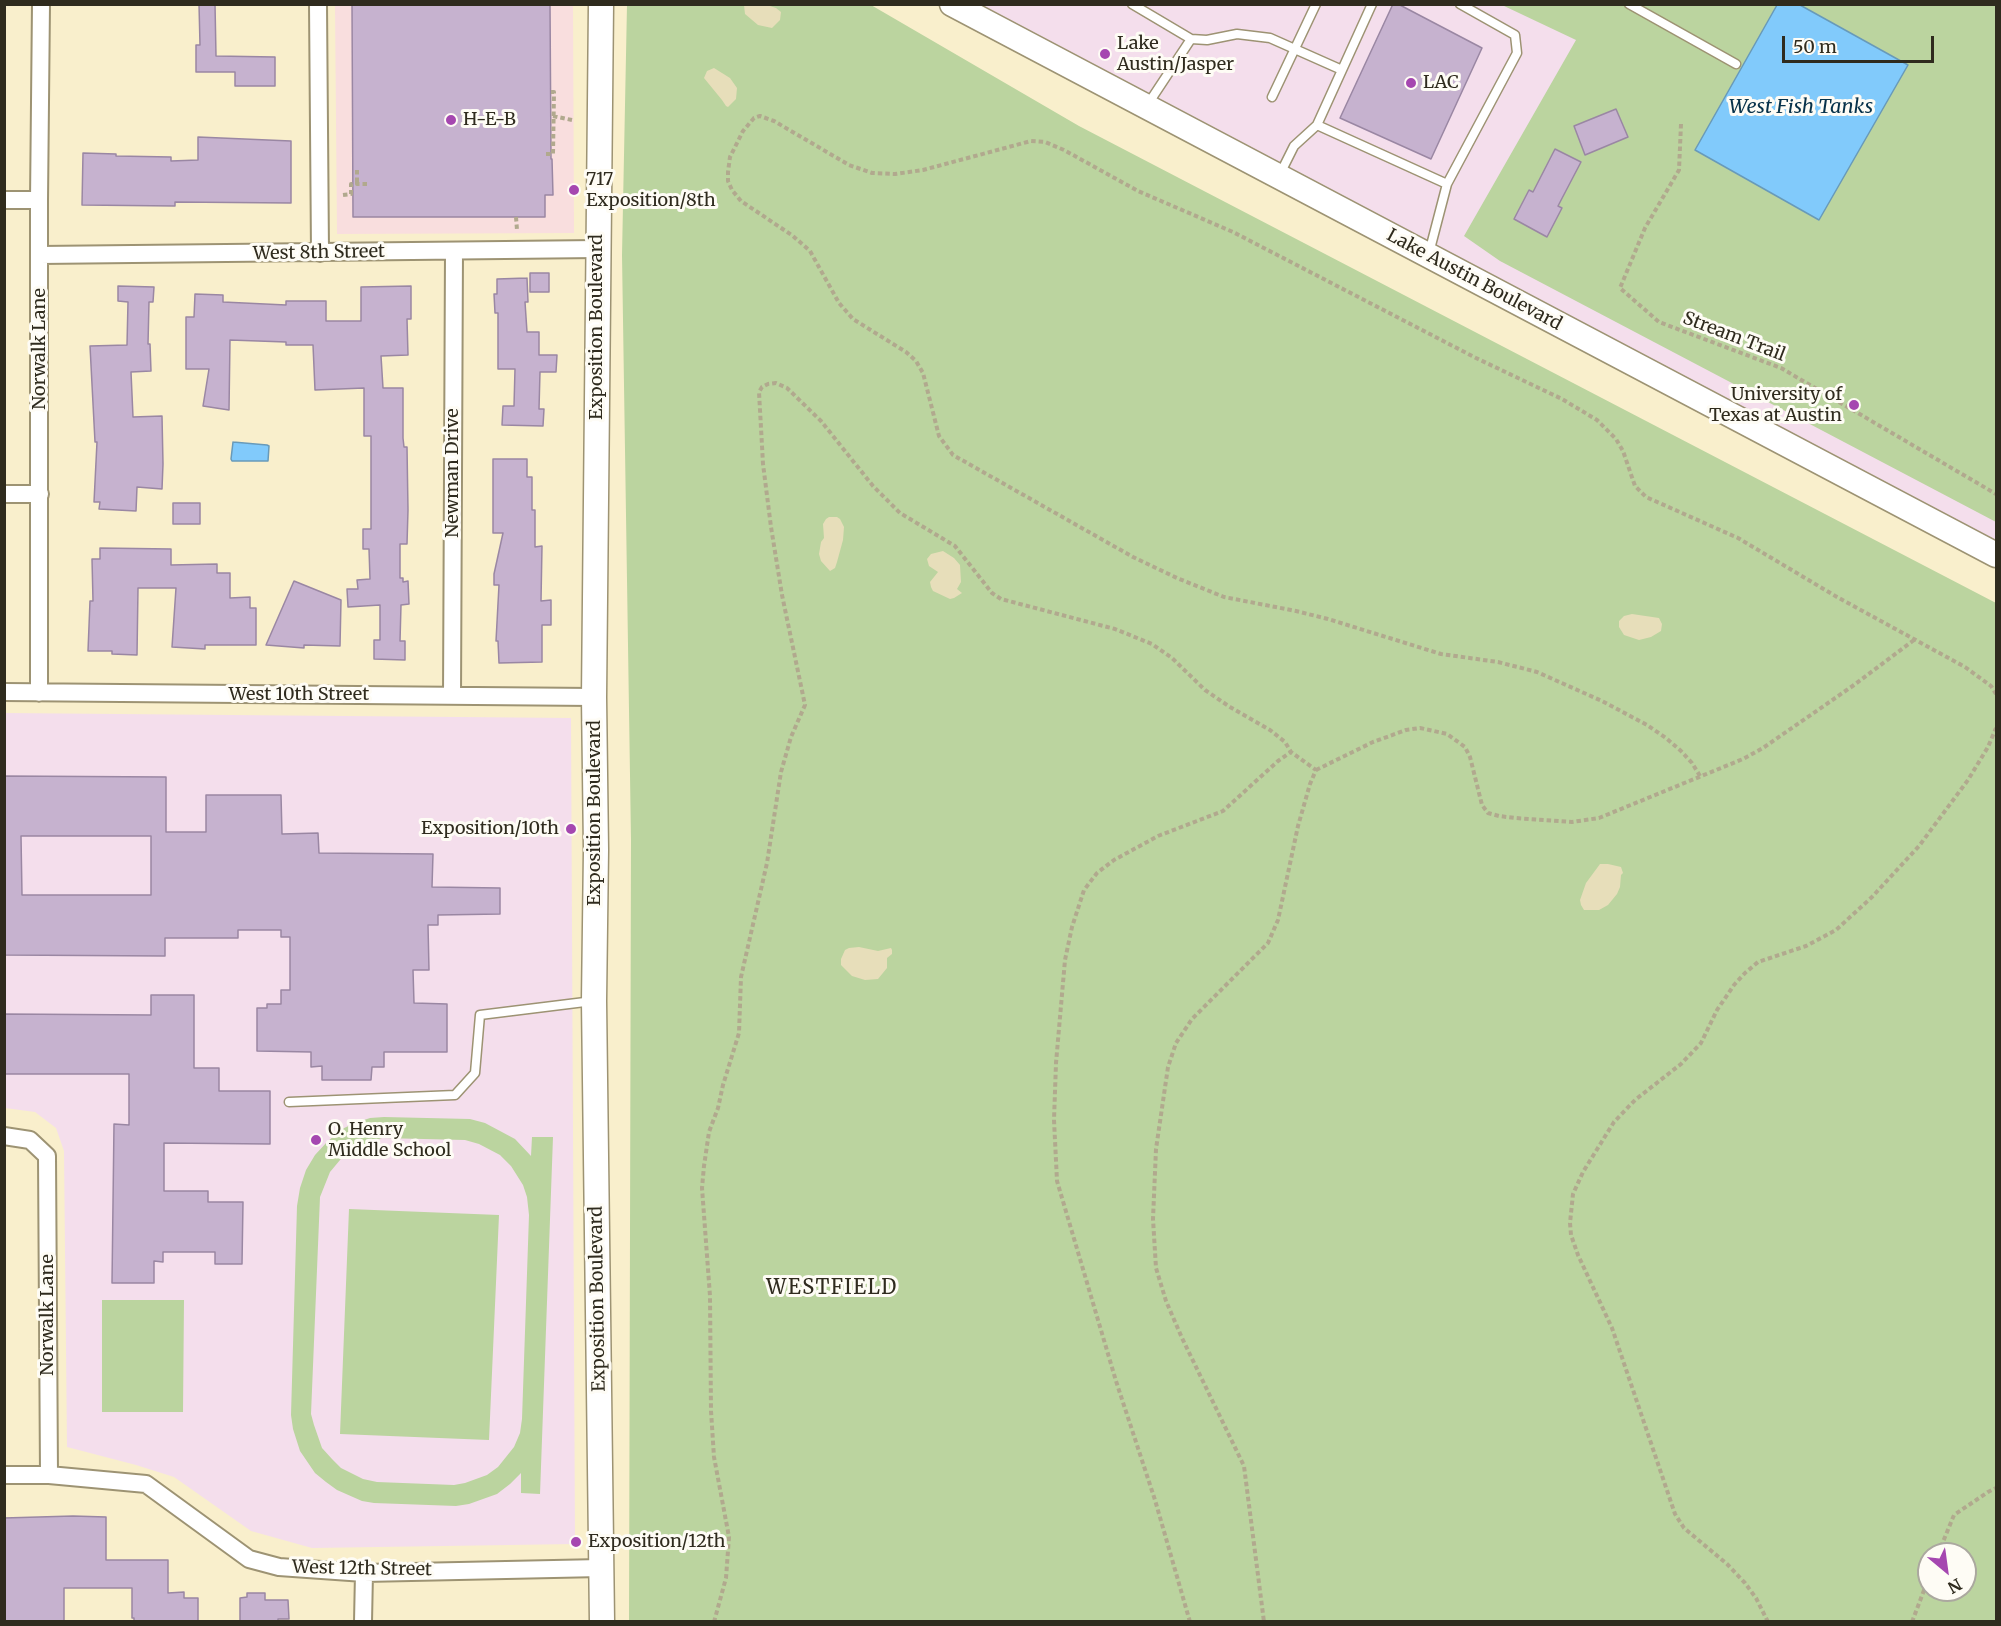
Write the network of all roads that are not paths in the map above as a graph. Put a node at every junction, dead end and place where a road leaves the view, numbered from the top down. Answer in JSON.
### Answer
{"nodes":[{"id":1,"x":41,"y":4,"type":"edge"},
{"id":2,"x":318,"y":4,"type":"edge"},
{"id":3,"x":601,"y":4,"type":"edge"},
{"id":4,"x":952,"y":4,"type":"edge"},
{"id":5,"x":1132,"y":4,"type":"edge"},
{"id":6,"x":1316,"y":4,"type":"edge"},
{"id":7,"x":1371,"y":4,"type":"edge"},
{"id":8,"x":1460,"y":4,"type":"edge"},
{"id":9,"x":1629,"y":4,"type":"edge"},
{"id":10,"x":1191,"y":39,"type":"junction"},
{"id":11,"x":1295,"y":48,"type":"junction"},
{"id":12,"x":1736,"y":63,"type":"dead end"},
{"id":13,"x":1342,"y":70,"type":"junction"},
{"id":14,"x":1272,"y":97,"type":"dead end"},
{"id":15,"x":1146,"y":108,"type":"junction"},
{"id":16,"x":1317,"y":125,"type":"junction"},
{"id":17,"x":1279,"y":178,"type":"junction"},
{"id":18,"x":1447,"y":184,"type":"junction"},
{"id":19,"x":4,"y":200,"type":"edge"},
{"id":20,"x":39,"y":200,"type":"junction"},
{"id":21,"x":598,"y":249,"type":"junction"},
{"id":22,"x":454,"y":250,"type":"junction"},
{"id":23,"x":320,"y":253,"type":"junction"},
{"id":24,"x":40,"y":255,"type":"junction"},
{"id":25,"x":1428,"y":256,"type":"junction"},
{"id":26,"x":4,"y":494,"type":"edge"},
{"id":27,"x":40,"y":494,"type":"junction"},
{"id":28,"x":1996,"y":555,"type":"edge"},
{"id":29,"x":4,"y":692,"type":"edge"},
{"id":30,"x":39,"y":693,"type":"junction"},
{"id":31,"x":452,"y":696,"type":"junction"},
{"id":32,"x":594,"y":697,"type":"junction"},
{"id":33,"x":594,"y":1001,"type":"junction"},
{"id":34,"x":289,"y":1102,"type":"dead end"},
{"id":35,"x":4,"y":1136,"type":"edge"},
{"id":36,"x":4,"y":1475,"type":"edge"},
{"id":37,"x":50,"y":1475,"type":"junction"},
{"id":38,"x":601,"y":1568,"type":"junction"},
{"id":39,"x":364,"y":1573,"type":"junction"},
{"id":40,"x":363,"y":1622,"type":"edge"},
{"id":41,"x":602,"y":1622,"type":"edge"}],
"edges":[{"from":1,"to":20,"type":"street","name":"Norwalk Lane"},
{"from":2,"to":23,"type":"street"},
{"from":3,"to":21,"type":"street","name":"Exposition Boulevard"},
{"from":4,"to":15,"type":"street","name":"Lake Austin Boulevard"},
{"from":5,"to":10,"type":"lane"},
{"from":6,"to":11,"type":"lane"},
{"from":7,"to":13,"type":"lane"},
{"from":8,"to":18,"type":"lane"},
{"from":9,"to":12,"type":"lane"},
{"from":10,"to":11,"type":"lane"},
{"from":10,"to":15,"type":"lane"},
{"from":11,"to":13,"type":"lane"},
{"from":11,"to":14,"type":"lane"},
{"from":13,"to":16,"type":"lane"},
{"from":15,"to":17,"type":"street","name":"Lake Austin Boulevard"},
{"from":16,"to":17,"type":"lane"},
{"from":16,"to":18,"type":"lane"},
{"from":17,"to":25,"type":"street","name":"Lake Austin Boulevard"},
{"from":18,"to":25,"type":"lane"},
{"from":19,"to":20,"type":"street"},
{"from":20,"to":24,"type":"street","name":"Norwalk Lane"},
{"from":21,"to":22,"type":"street","name":"West 8th Street"},
{"from":21,"to":32,"type":"street","name":"Exposition Boulevard"},
{"from":22,"to":23,"type":"street","name":"West 8th Street"},
{"from":22,"to":31,"type":"street","name":"Newman Drive"},
{"from":23,"to":24,"type":"street","name":"West 8th Street"},
{"from":24,"to":27,"type":"street","name":"Norwalk Lane"},
{"from":25,"to":28,"type":"street","name":"Lake Austin Boulevard"},
{"from":26,"to":27,"type":"street"},
{"from":27,"to":30,"type":"street","name":"Norwalk Lane"},
{"from":29,"to":30,"type":"street","name":"West 10th Street"},
{"from":30,"to":31,"type":"street","name":"West 10th Street"},
{"from":31,"to":32,"type":"street","name":"West 10th Street"},
{"from":32,"to":33,"type":"street","name":"Exposition Boulevard"},
{"from":33,"to":34,"type":"lane"},
{"from":33,"to":38,"type":"street","name":"Exposition Boulevard"},
{"from":35,"to":37,"type":"street","name":"Norwalk Lane"},
{"from":36,"to":37,"type":"street","name":"West 12th Street"},
{"from":37,"to":39,"type":"street","name":"West 12th Street"},
{"from":38,"to":39,"type":"street","name":"West 12th Street"},
{"from":38,"to":41,"type":"street","name":"Exposition Boulevard"},
{"from":39,"to":40,"type":"street"}]}
